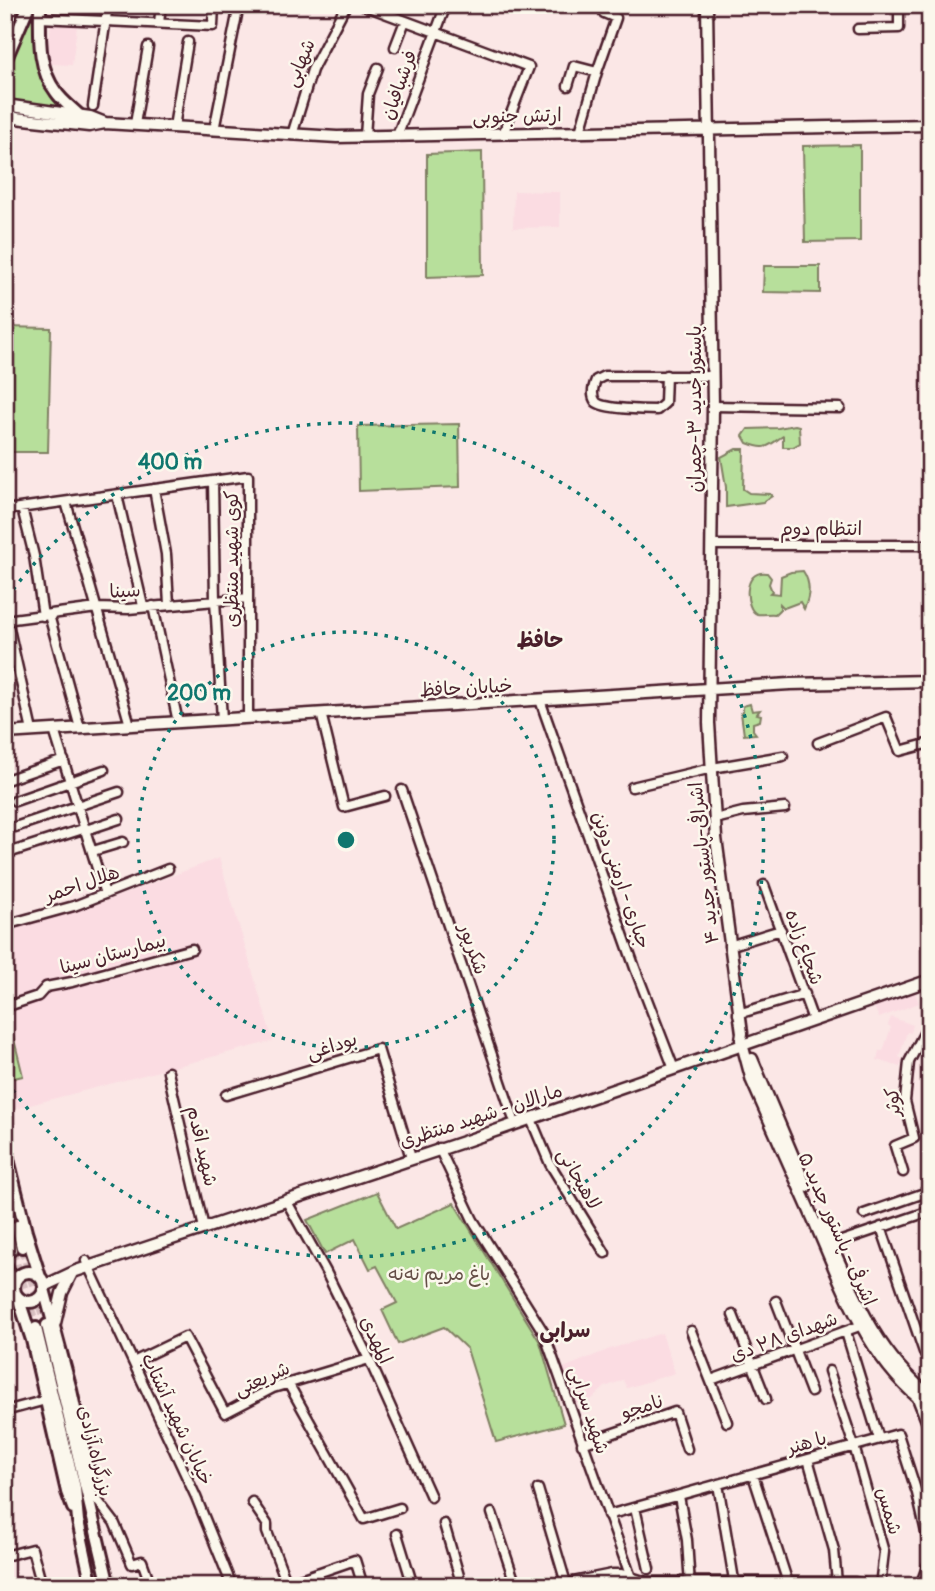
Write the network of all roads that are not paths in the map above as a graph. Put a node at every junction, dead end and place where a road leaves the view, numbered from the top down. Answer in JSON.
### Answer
{"nodes":[{"id":1,"x":10,"y":5,"type":"edge"},
{"id":2,"x":29,"y":5,"type":"edge"},
{"id":3,"x":40,"y":5,"type":"edge"},
{"id":4,"x":108,"y":5,"type":"edge"},
{"id":5,"x":161,"y":5,"type":"edge"},
{"id":6,"x":214,"y":5,"type":"edge"},
{"id":7,"x":239,"y":5,"type":"edge"},
{"id":8,"x":346,"y":5,"type":"edge"},
{"id":9,"x":363,"y":5,"type":"edge"},
{"id":10,"x":446,"y":5,"type":"edge"},
{"id":11,"x":607,"y":5,"type":"edge"},
{"id":12,"x":707,"y":5,"type":"edge"},
{"id":13,"x":900,"y":5,"type":"edge"},
{"id":14,"x":5,"y":12,"type":"edge"},
{"id":15,"x":5,"y":18,"type":"edge"},
{"id":16,"x":40,"y":18,"type":"junction"},
{"id":17,"x":106,"y":21,"type":"junction"},
{"id":18,"x":405,"y":21,"type":"junction"},
{"id":19,"x":159,"y":23,"type":"junction"},
{"id":20,"x":858,"y":29,"type":"dead end"},
{"id":21,"x":435,"y":31,"type":"junction"},
{"id":22,"x":188,"y":42,"type":"dead end"},
{"id":23,"x":5,"y":47,"type":"edge"},
{"id":24,"x":148,"y":47,"type":"dead end"},
{"id":25,"x":395,"y":47,"type":"dead end"},
{"id":26,"x":5,"y":61,"type":"edge"},
{"id":27,"x":378,"y":68,"type":"dead end"},
{"id":28,"x":597,"y":72,"type":"junction"},
{"id":29,"x":568,"y":86,"type":"dead end"},
{"id":30,"x":5,"y":106,"type":"edge"},
{"id":31,"x":93,"y":106,"type":"dead end"},
{"id":32,"x":80,"y":116,"type":"junction"},
{"id":33,"x":8,"y":118,"type":"edge"},
{"id":34,"x":105,"y":123,"type":"junction"},
{"id":35,"x":135,"y":124,"type":"junction"},
{"id":36,"x":930,"y":125,"type":"edge"},
{"id":37,"x":174,"y":127,"type":"junction"},
{"id":38,"x":215,"y":130,"type":"junction"},
{"id":39,"x":710,"y":130,"type":"junction"},
{"id":40,"x":580,"y":132,"type":"junction"},
{"id":41,"x":503,"y":134,"type":"junction"},
{"id":42,"x":292,"y":135,"type":"junction"},
{"id":43,"x":365,"y":136,"type":"junction"},
{"id":44,"x":397,"y":136,"type":"junction"},
{"id":45,"x":666,"y":375,"type":"junction"},
{"id":46,"x":713,"y":376,"type":"junction"},
{"id":47,"x":713,"y":406,"type":"junction"},
{"id":48,"x":840,"y":408,"type":"dead end"},
{"id":49,"x":213,"y":481,"type":"junction"},
{"id":50,"x":154,"y":489,"type":"junction"},
{"id":51,"x":117,"y":495,"type":"junction"},
{"id":52,"x":66,"y":502,"type":"junction"},
{"id":53,"x":22,"y":508,"type":"junction"},
{"id":54,"x":5,"y":510,"type":"edge"},
{"id":55,"x":712,"y":545,"type":"junction"},
{"id":56,"x":930,"y":545,"type":"edge"},
{"id":57,"x":247,"y":598,"type":"junction"},
{"id":58,"x":215,"y":600,"type":"junction"},
{"id":59,"x":169,"y":604,"type":"junction"},
{"id":60,"x":148,"y":606,"type":"junction"},
{"id":61,"x":97,"y":608,"type":"junction"},
{"id":62,"x":46,"y":616,"type":"junction"},
{"id":63,"x":6,"y":620,"type":"edge"},
{"id":64,"x":930,"y":681,"type":"edge"},
{"id":65,"x":708,"y":689,"type":"junction"},
{"id":66,"x":540,"y":700,"type":"junction"},
{"id":67,"x":321,"y":713,"type":"junction"},
{"id":68,"x":247,"y":718,"type":"junction"},
{"id":69,"x":222,"y":720,"type":"junction"},
{"id":70,"x":178,"y":722,"type":"junction"},
{"id":71,"x":130,"y":725,"type":"junction"},
{"id":72,"x":80,"y":728,"type":"junction"},
{"id":73,"x":54,"y":730,"type":"junction"},
{"id":74,"x":32,"y":731,"type":"junction"},
{"id":75,"x":5,"y":733,"type":"edge"},
{"id":76,"x":818,"y":743,"type":"dead end"},
{"id":77,"x":930,"y":743,"type":"edge"},
{"id":78,"x":783,"y":756,"type":"dead end"},
{"id":79,"x":64,"y":760,"type":"junction"},
{"id":80,"x":712,"y":768,"type":"junction"},
{"id":81,"x":104,"y":771,"type":"dead end"},
{"id":82,"x":6,"y":780,"type":"edge"},
{"id":83,"x":72,"y":783,"type":"junction"},
{"id":84,"x":632,"y":787,"type":"dead end"},
{"id":85,"x":402,"y":790,"type":"dead end"},
{"id":86,"x":119,"y":792,"type":"dead end"},
{"id":87,"x":385,"y":796,"type":"dead end"},
{"id":88,"x":15,"y":801,"type":"dead end"},
{"id":89,"x":79,"y":806,"type":"junction"},
{"id":90,"x":785,"y":808,"type":"dead end"},
{"id":91,"x":119,"y":818,"type":"dead end"},
{"id":92,"x":715,"y":819,"type":"junction"},
{"id":93,"x":15,"y":827,"type":"dead end"},
{"id":94,"x":86,"y":829,"type":"junction"},
{"id":95,"x":123,"y":842,"type":"dead end"},
{"id":96,"x":93,"y":851,"type":"junction"},
{"id":97,"x":5,"y":854,"type":"edge"},
{"id":98,"x":168,"y":869,"type":"dead end"},
{"id":99,"x":764,"y":885,"type":"dead end"},
{"id":100,"x":105,"y":894,"type":"junction"},
{"id":101,"x":5,"y":925,"type":"edge"},
{"id":102,"x":781,"y":930,"type":"junction"},
{"id":103,"x":729,"y":946,"type":"junction"},
{"id":104,"x":192,"y":949,"type":"dead end"},
{"id":105,"x":927,"y":983,"type":"edge"},
{"id":106,"x":805,"y":994,"type":"junction"},
{"id":107,"x":5,"y":1007,"type":"edge"},
{"id":108,"x":738,"y":1014,"type":"junction"},
{"id":109,"x":813,"y":1020,"type":"junction"},
{"id":110,"x":930,"y":1022,"type":"edge"},
{"id":111,"x":744,"y":1045,"type":"junction"},
{"id":112,"x":674,"y":1069,"type":"junction"},
{"id":113,"x":168,"y":1072,"type":"dead end"},
{"id":114,"x":226,"y":1095,"type":"dead end"},
{"id":115,"x":513,"y":1117,"type":"dead end"},
{"id":116,"x":531,"y":1119,"type":"junction"},
{"id":117,"x":5,"y":1147,"type":"edge"},
{"id":118,"x":439,"y":1148,"type":"junction"},
{"id":119,"x":411,"y":1158,"type":"junction"},
{"id":120,"x":903,"y":1172,"type":"dead end"},
{"id":121,"x":5,"y":1177,"type":"edge"},
{"id":122,"x":930,"y":1191,"type":"edge"},
{"id":123,"x":286,"y":1200,"type":"junction"},
{"id":124,"x":929,"y":1213,"type":"edge"},
{"id":125,"x":864,"y":1214,"type":"dead end"},
{"id":126,"x":5,"y":1226,"type":"edge"},
{"id":127,"x":880,"y":1227,"type":"junction"},
{"id":128,"x":204,"y":1228,"type":"junction"},
{"id":129,"x":828,"y":1245,"type":"junction"},
{"id":130,"x":605,"y":1253,"type":"dead end"},
{"id":131,"x":34,"y":1260,"type":"junction"},
{"id":132,"x":88,"y":1264,"type":"junction"},
{"id":133,"x":7,"y":1266,"type":"edge"},
{"id":134,"x":72,"y":1273,"type":"junction"},
{"id":135,"x":43,"y":1284,"type":"junction"},
{"id":136,"x":12,"y":1292,"type":"edge"},
{"id":137,"x":776,"y":1301,"type":"dead end"},
{"id":138,"x":50,"y":1308,"type":"junction"},
{"id":139,"x":733,"y":1315,"type":"dead end"},
{"id":140,"x":24,"y":1316,"type":"junction"},
{"id":141,"x":51,"y":1324,"type":"junction"},
{"id":142,"x":865,"y":1325,"type":"junction"},
{"id":143,"x":36,"y":1328,"type":"tunnel mouth"},
{"id":144,"x":691,"y":1331,"type":"dead end"},
{"id":145,"x":846,"y":1332,"type":"junction"},
{"id":146,"x":796,"y":1349,"type":"junction"},
{"id":147,"x":925,"y":1355,"type":"dead end"},
{"id":148,"x":369,"y":1359,"type":"junction"},
{"id":149,"x":133,"y":1362,"type":"junction"},
{"id":150,"x":753,"y":1365,"type":"junction"},
{"id":151,"x":829,"y":1371,"type":"dead end"},
{"id":152,"x":710,"y":1380,"type":"junction"},
{"id":153,"x":288,"y":1383,"type":"junction"},
{"id":154,"x":811,"y":1392,"type":"dead end"},
{"id":155,"x":930,"y":1396,"type":"edge"},
{"id":156,"x":917,"y":1397,"type":"junction"},
{"id":157,"x":766,"y":1399,"type":"dead end"},
{"id":158,"x":46,"y":1400,"type":"junction"},
{"id":159,"x":930,"y":1407,"type":"edge"},
{"id":160,"x":5,"y":1411,"type":"edge"},
{"id":161,"x":727,"y":1422,"type":"dead end"},
{"id":162,"x":930,"y":1431,"type":"edge"},
{"id":163,"x":879,"y":1439,"type":"junction"},
{"id":164,"x":582,"y":1444,"type":"junction"},
{"id":165,"x":854,"y":1446,"type":"junction"},
{"id":166,"x":687,"y":1449,"type":"dead end"},
{"id":167,"x":808,"y":1459,"type":"junction"},
{"id":168,"x":753,"y":1475,"type":"junction"},
{"id":169,"x":718,"y":1485,"type":"junction"},
{"id":170,"x":538,"y":1489,"type":"dead end"},
{"id":171,"x":92,"y":1492,"type":"junction"},
{"id":172,"x":679,"y":1496,"type":"junction"},
{"id":173,"x":431,"y":1497,"type":"dead end"},
{"id":174,"x":252,"y":1502,"type":"dead end"},
{"id":175,"x":400,"y":1508,"type":"dead end"},
{"id":176,"x":635,"y":1508,"type":"junction"},
{"id":177,"x":492,"y":1513,"type":"dead end"},
{"id":178,"x":608,"y":1516,"type":"junction"},
{"id":179,"x":94,"y":1518,"type":"junction"},
{"id":180,"x":78,"y":1521,"type":"junction"},
{"id":181,"x":444,"y":1524,"type":"dead end"},
{"id":182,"x":397,"y":1534,"type":"dead end"},
{"id":183,"x":930,"y":1548,"type":"edge"},
{"id":184,"x":5,"y":1556,"type":"edge"},
{"id":185,"x":930,"y":1563,"type":"edge"},
{"id":186,"x":649,"y":1569,"type":"dead end"},
{"id":187,"x":317,"y":1573,"type":"junction"},
{"id":188,"x":633,"y":1583,"type":"edge"},
{"id":189,"x":775,"y":1584,"type":"edge"},
{"id":190,"x":795,"y":1584,"type":"edge"},
{"id":191,"x":830,"y":1584,"type":"edge"},
{"id":192,"x":285,"y":1585,"type":"edge"},
{"id":193,"x":562,"y":1585,"type":"edge"},
{"id":194,"x":690,"y":1585,"type":"edge"},
{"id":195,"x":735,"y":1585,"type":"edge"},
{"id":196,"x":42,"y":1586,"type":"edge"},
{"id":197,"x":92,"y":1586,"type":"edge"},
{"id":198,"x":109,"y":1586,"type":"edge"},
{"id":199,"x":151,"y":1586,"type":"edge"},
{"id":200,"x":232,"y":1586,"type":"edge"},
{"id":201,"x":322,"y":1586,"type":"edge"},
{"id":202,"x":363,"y":1586,"type":"edge"},
{"id":203,"x":413,"y":1586,"type":"edge"},
{"id":204,"x":462,"y":1586,"type":"edge"},
{"id":205,"x":516,"y":1586,"type":"edge"},
{"id":206,"x":871,"y":1586,"type":"edge"},
{"id":207,"x":880,"y":1586,"type":"edge"},
{"id":208,"x":921,"y":1586,"type":"edge"}],
"edges":[{"from":1,"to":14,"type":"highway"},
{"from":1,"to":15,"type":"highway"},
{"from":2,"to":23,"type":"highway"},
{"from":2,"to":26,"type":"highway"},
{"from":3,"to":16,"type":"highway"},
{"from":4,"to":17,"type":"street"},
{"from":5,"to":19,"type":"street"},
{"from":6,"to":19,"type":"street"},
{"from":7,"to":38,"type":"street"},
{"from":8,"to":42,"type":"street","name":"شهابی"},
{"from":9,"to":18,"type":"street"},
{"from":10,"to":21,"type":"street","name":"فرشبافیان"},
{"from":11,"to":28,"type":"street"},
{"from":12,"to":39,"type":"main road","name":"پاستور جدید ۳-چمران"},
{"from":13,"to":20,"type":"street"},
{"from":16,"to":17,"type":"street"},
{"from":16,"to":32,"type":"highway"},
{"from":17,"to":19,"type":"street"},
{"from":17,"to":31,"type":"street"},
{"from":18,"to":21,"type":"street"},
{"from":18,"to":25,"type":"street"},
{"from":21,"to":41,"type":"street"},
{"from":21,"to":44,"type":"street","name":"فرشبافیان"},
{"from":22,"to":37,"type":"street"},
{"from":24,"to":35,"type":"street"},
{"from":27,"to":43,"type":"street"},
{"from":28,"to":29,"type":"street"},
{"from":28,"to":40,"type":"street"},
{"from":30,"to":32,"type":"main road"},
{"from":32,"to":34,"type":"main road"},
{"from":33,"to":34,"type":"main road"},
{"from":34,"to":35,"type":"main road","name":"ارتش جنوبی"},
{"from":35,"to":37,"type":"main road","name":"ارتش جنوبی"},
{"from":36,"to":39,"type":"main road","name":"ارتش جنوبی"},
{"from":37,"to":38,"type":"main road","name":"ارتش جنوبی"},
{"from":38,"to":42,"type":"main road","name":"ارتش جنوبی"},
{"from":39,"to":40,"type":"main road","name":"ارتش جنوبی"},
{"from":39,"to":46,"type":"main road","name":"پاستور جدید ۳-چمران"},
{"from":40,"to":41,"type":"main road","name":"ارتش جنوبی"},
{"from":41,"to":44,"type":"main road","name":"ارتش جنوبی"},
{"from":42,"to":43,"type":"main road","name":"ارتش جنوبی"},
{"from":43,"to":44,"type":"main road","name":"ارتش جنوبی"},
{"from":45,"to":45,"type":"street"},
{"from":45,"to":46,"type":"street"},
{"from":46,"to":47,"type":"main road","name":"پاستور جدید ۳-چمران"},
{"from":47,"to":48,"type":"street"},
{"from":47,"to":55,"type":"main road","name":"پاستور جدید ۳-چمران"},
{"from":49,"to":50,"type":"street","name":"کوی شهید منتظری"},
{"from":49,"to":57,"type":"street","name":"کوی شهید منتظری"},
{"from":49,"to":58,"type":"street"},
{"from":50,"to":51,"type":"street","name":"کوی شهید منتظری"},
{"from":50,"to":59,"type":"street"},
{"from":51,"to":52,"type":"street","name":"کوی شهید منتظری"},
{"from":51,"to":60,"type":"street"},
{"from":52,"to":53,"type":"street","name":"کوی شهید منتظری"},
{"from":52,"to":61,"type":"street"},
{"from":53,"to":54,"type":"street","name":"کوی شهید منتظری"},
{"from":53,"to":62,"type":"street"},
{"from":55,"to":56,"type":"street","name":"انتظام دوم"},
{"from":55,"to":65,"type":"main road","name":"پاستور جدید ۳-چمران"},
{"from":57,"to":58,"type":"street","name":"سینا"},
{"from":57,"to":68,"type":"street","name":"کوی شهید منتظری"},
{"from":58,"to":59,"type":"street","name":"سینا"},
{"from":58,"to":69,"type":"street"},
{"from":59,"to":60,"type":"street","name":"سینا"},
{"from":60,"to":61,"type":"street","name":"سینا"},
{"from":60,"to":70,"type":"street"},
{"from":61,"to":62,"type":"street","name":"سینا"},
{"from":61,"to":71,"type":"street"},
{"from":62,"to":63,"type":"street","name":"سینا"},
{"from":62,"to":72,"type":"street"},
{"from":63,"to":74,"type":"street"},
{"from":64,"to":65,"type":"main road","name":"خیابان حافظ"},
{"from":65,"to":66,"type":"main road","name":"خیابان حافظ"},
{"from":65,"to":80,"type":"main road","name":"اشرافی-پاستور جدید ۴"},
{"from":66,"to":67,"type":"main road","name":"خیابان حافظ"},
{"from":66,"to":112,"type":"street","name":"جباری - ارمنی دونن"},
{"from":67,"to":68,"type":"main road","name":"خیابان حافظ"},
{"from":67,"to":87,"type":"street"},
{"from":68,"to":69,"type":"main road","name":"خیابان حافظ"},
{"from":69,"to":70,"type":"main road","name":"خیابان حافظ"},
{"from":70,"to":71,"type":"main road","name":"خیابان حافظ"},
{"from":71,"to":72,"type":"main road","name":"خیابان حافظ"},
{"from":72,"to":73,"type":"main road","name":"خیابان حافظ"},
{"from":73,"to":74,"type":"main road","name":"خیابان حافظ"},
{"from":73,"to":79,"type":"street"},
{"from":74,"to":75,"type":"main road","name":"خیابان حافظ"},
{"from":76,"to":77,"type":"street"},
{"from":78,"to":80,"type":"street"},
{"from":79,"to":82,"type":"street"},
{"from":79,"to":83,"type":"street"},
{"from":80,"to":84,"type":"street"},
{"from":80,"to":92,"type":"main road","name":"اشرافی-پاستور جدید ۴"},
{"from":81,"to":83,"type":"street"},
{"from":83,"to":88,"type":"street"},
{"from":83,"to":89,"type":"street"},
{"from":85,"to":115,"type":"street","name":"شکرپور"},
{"from":86,"to":89,"type":"street"},
{"from":89,"to":93,"type":"street"},
{"from":89,"to":94,"type":"street"},
{"from":90,"to":92,"type":"street"},
{"from":91,"to":94,"type":"street"},
{"from":92,"to":103,"type":"main road","name":"اشرافی-پاستور جدید ۴"},
{"from":94,"to":96,"type":"street"},
{"from":94,"to":97,"type":"street"},
{"from":95,"to":96,"type":"street"},
{"from":96,"to":100,"type":"street"},
{"from":98,"to":100,"type":"street","name":"هلال احمر"},
{"from":99,"to":102,"type":"street","name":"شجاع زاده"},
{"from":100,"to":101,"type":"street","name":"هلال احمر"},
{"from":102,"to":103,"type":"street"},
{"from":102,"to":106,"type":"street","name":"شجاع زاده"},
{"from":103,"to":108,"type":"main road","name":"اشرافی-پاستور جدید ۴"},
{"from":104,"to":107,"type":"street","name":"بیمارستان سینا"},
{"from":105,"to":109,"type":"main road","name":"مارالان - شهید منتظری"},
{"from":106,"to":108,"type":"street"},
{"from":106,"to":109,"type":"street","name":"شجاع زاده"},
{"from":108,"to":111,"type":"main road","name":"اشرافی-پاستور جدید ۴"},
{"from":109,"to":111,"type":"main road","name":"مارالان - شهید منتظری"},
{"from":110,"to":120,"type":"street","name":"کوثر"},
{"from":111,"to":112,"type":"main road","name":"مارالان - شهید منتظری"},
{"from":111,"to":129,"type":"main road","name":"اشرفی - پاستور جدید ۵"},
{"from":112,"to":116,"type":"main road","name":"مارالان - شهید منتظری"},
{"from":113,"to":128,"type":"street","name":"شهید اقدم"},
{"from":114,"to":119,"type":"street","name":"بوداغی"},
{"from":116,"to":118,"type":"main road","name":"مارالان - شهید منتظری"},
{"from":116,"to":130,"type":"street","name":"لاهیجانی"},
{"from":117,"to":131,"type":"highway"},
{"from":118,"to":119,"type":"main road","name":"مارالان - شهید منتظری"},
{"from":118,"to":164,"type":"street","name":"شهید سرابی"},
{"from":119,"to":123,"type":"main road","name":"مارالان - شهید منتظری"},
{"from":121,"to":126,"type":"highway"},
{"from":122,"to":125,"type":"street"},
{"from":123,"to":128,"type":"main road","name":"مارالان - شهید منتظری"},
{"from":123,"to":148,"type":"street","name":"المهدی"},
{"from":124,"to":127,"type":"street"},
{"from":127,"to":129,"type":"street"},
{"from":127,"to":147,"type":"street"},
{"from":128,"to":132,"type":"main road","name":"مارالان - شهید منتظری"},
{"from":129,"to":142,"type":"main road","name":"اشرفی - پاستور جدید ۵"},
{"from":131,"to":133,"type":"highway"},
{"from":131,"to":135,"type":"highway"},
{"from":132,"to":134,"type":"main road","name":"مارالان - شهید منتظری"},
{"from":132,"to":149,"type":"street","name":"خیابان شهید آشتاب"},
{"from":133,"to":136,"type":"highway"},
{"from":134,"to":135,"type":"main road","name":"مارالان - شهید منتظری"},
{"from":134,"to":141,"type":"main road"},
{"from":135,"to":136,"type":"highway"},
{"from":135,"to":136,"type":"highway"},
{"from":135,"to":138,"type":"highway"},
{"from":136,"to":140,"type":"highway"},
{"from":137,"to":146,"type":"street"},
{"from":138,"to":140,"type":"highway"},
{"from":138,"to":141,"type":"highway"},
{"from":139,"to":150,"type":"street"},
{"from":140,"to":158,"type":"highway"},
{"from":141,"to":171,"type":"highway"},
{"from":141,"to":179,"type":"highway","name":"بزرگراه آزادی"},
{"from":142,"to":145,"type":"street","name":"شهدای ۲۸ دی"},
{"from":142,"to":155,"type":"main road","name":"اشرفی - پاستور جدید ۵"},
{"from":142,"to":156,"type":"main road","name":"اشرفی - پاستور جدید ۵"},
{"from":143,"to":180,"type":"highway","name":"بزرگراه آزادی"},
{"from":144,"to":152,"type":"street"},
{"from":145,"to":146,"type":"street","name":"شهدای ۲۸ دی"},
{"from":145,"to":163,"type":"street"},
{"from":146,"to":150,"type":"street","name":"شهدای ۲۸ دی"},
{"from":146,"to":154,"type":"street"},
{"from":148,"to":153,"type":"street","name":"شریعتی"},
{"from":148,"to":173,"type":"street","name":"المهدی"},
{"from":149,"to":153,"type":"street","name":"شریعتی"},
{"from":149,"to":200,"type":"street","name":"خیابان شهید آشتاب"},
{"from":150,"to":152,"type":"street","name":"شهدای ۲۸ دی"},
{"from":150,"to":157,"type":"street"},
{"from":151,"to":165,"type":"street","name":"شمس"},
{"from":152,"to":161,"type":"street"},
{"from":153,"to":175,"type":"street"},
{"from":156,"to":159,"type":"main road","name":"اشرفی - پاستور جدید ۵"},
{"from":156,"to":162,"type":"street"},
{"from":158,"to":160,"type":"street"},
{"from":158,"to":180,"type":"highway"},
{"from":163,"to":165,"type":"street","name":"با هنر"},
{"from":163,"to":183,"type":"street"},
{"from":164,"to":166,"type":"street","name":"نامجو"},
{"from":164,"to":178,"type":"street","name":"شهید سرابی"},
{"from":165,"to":167,"type":"street","name":"با هنر"},
{"from":165,"to":207,"type":"street","name":"شمس"},
{"from":167,"to":168,"type":"street","name":"با هنر"},
{"from":167,"to":191,"type":"street"},
{"from":168,"to":169,"type":"street","name":"با هنر"},
{"from":168,"to":190,"type":"street"},
{"from":169,"to":172,"type":"street","name":"با هنر"},
{"from":169,"to":195,"type":"street"},
{"from":170,"to":193,"type":"street"},
{"from":171,"to":179,"type":"highway"},
{"from":171,"to":199,"type":"street"},
{"from":172,"to":176,"type":"street","name":"با هنر"},
{"from":172,"to":194,"type":"street"},
{"from":174,"to":192,"type":"street"},
{"from":176,"to":178,"type":"street","name":"با هنر"},
{"from":176,"to":186,"type":"street"},
{"from":177,"to":205,"type":"street"},
{"from":178,"to":188,"type":"street","name":"شهید سرابی"},
{"from":179,"to":198,"type":"highway","name":"بزرگراه آزادی"},
{"from":180,"to":197,"type":"highway","name":"بزرگراه آزادی"},
{"from":181,"to":204,"type":"street"},
{"from":182,"to":203,"type":"street"},
{"from":184,"to":196,"type":"street"},
{"from":185,"to":208,"type":"main road"},
{"from":187,"to":192,"type":"street"},
{"from":187,"to":201,"type":"street"},
{"from":187,"to":202,"type":"street"},
{"from":188,"to":193,"type":"main road"},
{"from":188,"to":194,"type":"main road"},
{"from":189,"to":190,"type":"main road"},
{"from":189,"to":195,"type":"main road"},
{"from":190,"to":191,"type":"main road"},
{"from":191,"to":206,"type":"main road"},
{"from":194,"to":195,"type":"main road"}]}
